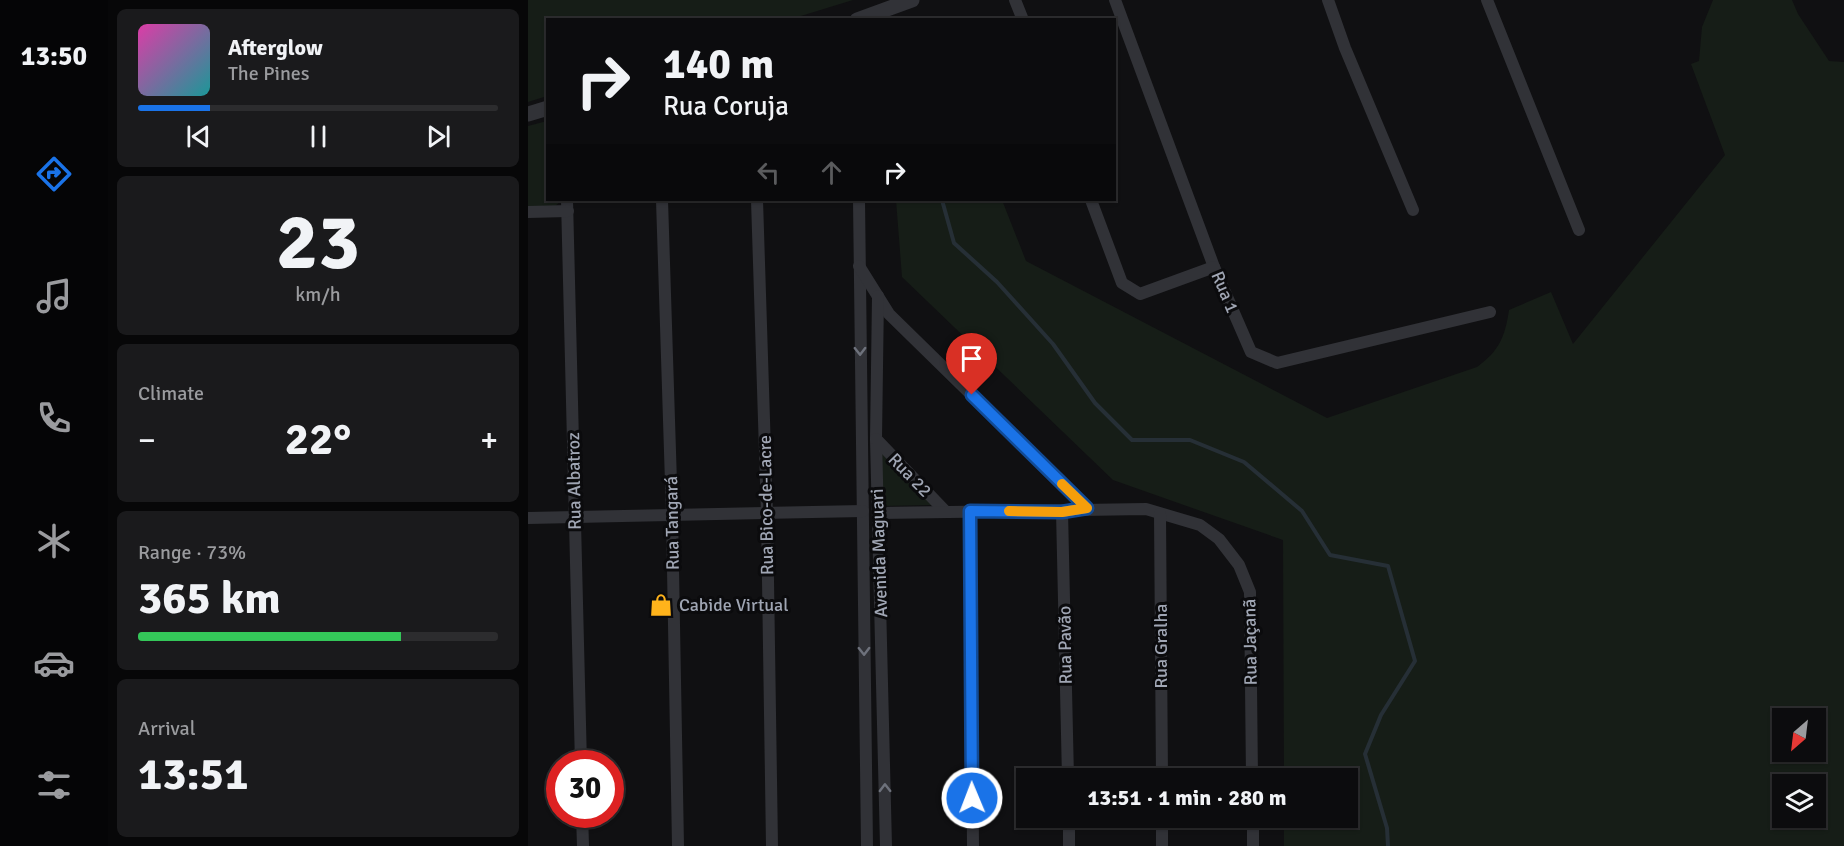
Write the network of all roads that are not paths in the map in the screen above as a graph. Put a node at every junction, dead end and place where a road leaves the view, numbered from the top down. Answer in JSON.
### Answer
{"nodes":[{"id":1,"x":912,"y":0,"type":"edge"},
{"id":2,"x":1015,"y":0,"type":"edge"},
{"id":3,"x":1115,"y":0,"type":"edge"},
{"id":4,"x":1328,"y":0,"type":"edge"},
{"id":5,"x":1487,"y":0,"type":"edge"},
{"id":6,"x":862,"y":18,"type":"edge"},
{"id":7,"x":1022,"y":18,"type":"edge"},
{"id":8,"x":546,"y":109,"type":"edge"},
{"id":9,"x":528,"y":114,"type":"edge"},
{"id":10,"x":662,"y":201,"type":"edge"},
{"id":11,"x":757,"y":201,"type":"edge"},
{"id":12,"x":859,"y":201,"type":"edge"},
{"id":13,"x":1091,"y":201,"type":"edge"},
{"id":14,"x":567,"y":205,"type":"edge"},
{"id":15,"x":1413,"y":210,"type":"dead end"},
{"id":16,"x":528,"y":212,"type":"edge"},
{"id":17,"x":1579,"y":230,"type":"dead end"},
{"id":18,"x":858,"y":265,"type":"junction"},
{"id":19,"x":1214,"y":267,"type":"junction"},
{"id":20,"x":859,"y":293,"type":"junction"},
{"id":21,"x":878,"y":296,"type":"junction"},
{"id":22,"x":859,"y":312,"type":"junction"},
{"id":23,"x":1490,"y":312,"type":"dead end"},
{"id":24,"x":883,"y":315,"type":"junction"},
{"id":25,"x":876,"y":440,"type":"junction"},
{"id":26,"x":1087,"y":508,"type":"junction"},
{"id":27,"x":863,"y":511,"type":"junction"},
{"id":28,"x":945,"y":511,"type":"junction"},
{"id":29,"x":970,"y":511,"type":"junction"},
{"id":30,"x":1062,"y":512,"type":"junction"},
{"id":31,"x":879,"y":513,"type":"junction"},
{"id":32,"x":672,"y":514,"type":"junction"},
{"id":33,"x":767,"y":514,"type":"junction"},
{"id":34,"x":1160,"y":514,"type":"junction"},
{"id":35,"x":575,"y":516,"type":"junction"},
{"id":36,"x":528,"y":518,"type":"edge"},
{"id":37,"x":581,"y":750,"type":"edge"},
{"id":38,"x":1068,"y":768,"type":"edge"},
{"id":39,"x":1162,"y":768,"type":"edge"},
{"id":40,"x":1252,"y":768,"type":"edge"},
{"id":41,"x":582,"y":828,"type":"edge"},
{"id":42,"x":1069,"y":828,"type":"edge"},
{"id":43,"x":1162,"y":828,"type":"edge"},
{"id":44,"x":1253,"y":828,"type":"edge"},
{"id":45,"x":583,"y":846,"type":"edge"},
{"id":46,"x":678,"y":846,"type":"edge"},
{"id":47,"x":772,"y":846,"type":"edge"},
{"id":48,"x":867,"y":846,"type":"edge"},
{"id":49,"x":886,"y":846,"type":"edge"},
{"id":50,"x":973,"y":846,"type":"edge"},
{"id":51,"x":1069,"y":846,"type":"edge"},
{"id":52,"x":1162,"y":846,"type":"edge"},
{"id":53,"x":1253,"y":846,"type":"edge"}],
"edges":[{"from":1,"to":6,"type":"street"},
{"from":2,"to":7,"type":"street"},
{"from":3,"to":19,"type":"street","name":"Rua 1"},
{"from":4,"to":15,"type":"street"},
{"from":5,"to":17,"type":"street"},
{"from":8,"to":9,"type":"street"},
{"from":10,"to":32,"type":"street","name":"Rua Tangará"},
{"from":11,"to":33,"type":"street","name":"Rua Bico-de-Lacre"},
{"from":12,"to":18,"type":"street","name":"Avenida Maguari"},
{"from":13,"to":19,"type":"street"},
{"from":14,"to":16,"type":"street"},
{"from":14,"to":35,"type":"street","name":"Rua Albatroz"},
{"from":18,"to":20,"type":"street","name":"Avenida Maguari"},
{"from":18,"to":21,"type":"street"},
{"from":19,"to":23,"type":"street","name":"Rua 1"},
{"from":20,"to":21,"type":"street"},
{"from":20,"to":22,"type":"street","name":"Avenida Maguari"},
{"from":21,"to":24,"type":"street"},
{"from":22,"to":24,"type":"street"},
{"from":22,"to":27,"type":"street","name":"Avenida Maguari","one_way":true},
{"from":24,"to":25,"type":"street","name":"Avenida Maguari"},
{"from":24,"to":26,"type":"street"},
{"from":25,"to":28,"type":"street","name":"Rua 22"},
{"from":25,"to":31,"type":"street","name":"Avenida Maguari"},
{"from":26,"to":30,"type":"street"},
{"from":26,"to":34,"type":"street"},
{"from":27,"to":33,"type":"street"},
{"from":27,"to":48,"type":"street","name":"Avenida Maguari","one_way":true},
{"from":28,"to":29,"type":"street"},
{"from":28,"to":31,"type":"street"},
{"from":29,"to":30,"type":"street"},
{"from":29,"to":50,"type":"street"},
{"from":30,"to":38,"type":"street","name":"Rua Pavão"},
{"from":49,"to":31,"type":"street","name":"Avenida Maguari","one_way":true},
{"from":32,"to":33,"type":"street"},
{"from":32,"to":35,"type":"street"},
{"from":32,"to":46,"type":"street","name":"Rua Tangará"},
{"from":33,"to":47,"type":"street","name":"Rua Bico-de-Lacre"},
{"from":34,"to":39,"type":"street","name":"Rua Gralha"},
{"from":34,"to":40,"type":"street","name":"Rua Jaçanã"},
{"from":35,"to":36,"type":"street"},
{"from":35,"to":37,"type":"street","name":"Rua Albatroz"},
{"from":41,"to":45,"type":"street"},
{"from":42,"to":51,"type":"street"},
{"from":43,"to":52,"type":"street"},
{"from":44,"to":53,"type":"street"}]}
